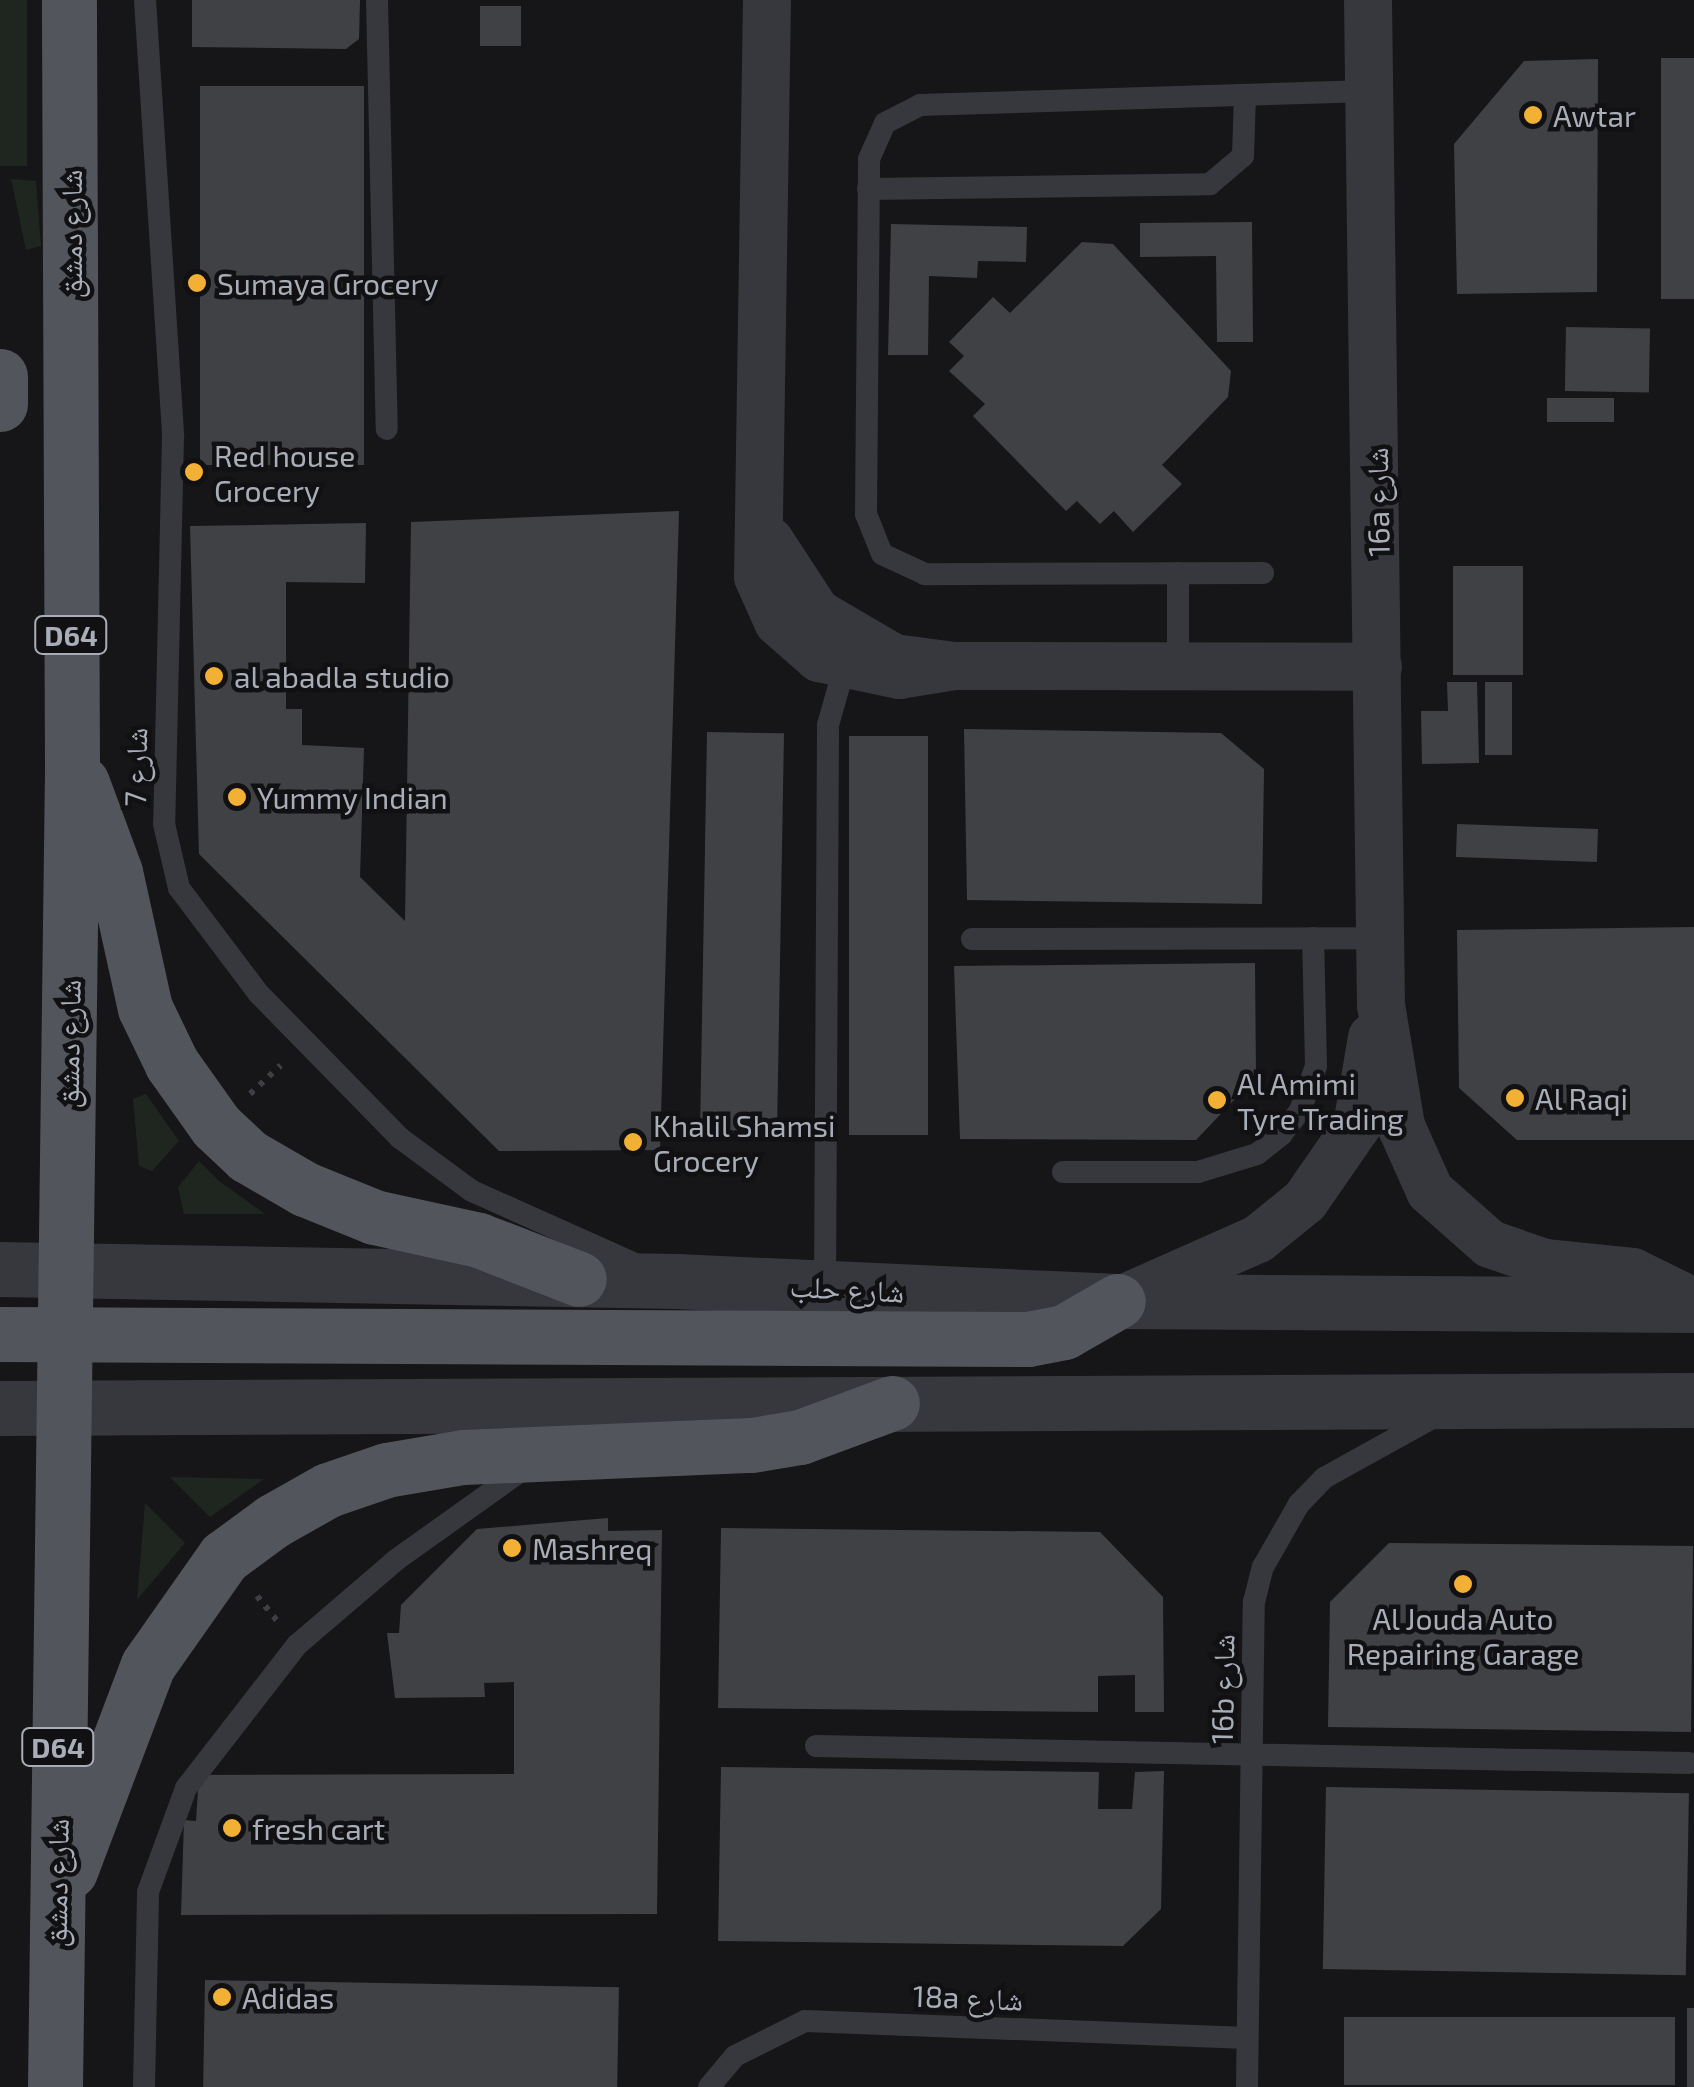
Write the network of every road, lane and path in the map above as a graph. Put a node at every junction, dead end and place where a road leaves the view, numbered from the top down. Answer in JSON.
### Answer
{"nodes":[{"id":1,"x":68,"y":0,"type":"edge"},
{"id":2,"x":145,"y":0,"type":"edge"},
{"id":3,"x":377,"y":0,"type":"edge"},
{"id":4,"x":767,"y":0,"type":"edge"},
{"id":5,"x":1368,"y":0,"type":"edge"},
{"id":6,"x":1369,"y":91,"type":"junction"},
{"id":7,"x":1245,"y":96,"type":"junction"},
{"id":8,"x":868,"y":189,"type":"junction"},
{"id":9,"x":0,"y":376,"type":"edge"},
{"id":10,"x":0,"y":404,"type":"edge"},
{"id":11,"x":387,"y":430,"type":"dead end"},
{"id":12,"x":761,"y":508,"type":"junction"},
{"id":13,"x":1263,"y":572,"type":"dead end"},
{"id":14,"x":1178,"y":573,"type":"junction"},
{"id":15,"x":954,"y":666,"type":"junction"},
{"id":16,"x":1178,"y":666,"type":"junction"},
{"id":17,"x":1378,"y":667,"type":"junction"},
{"id":18,"x":844,"y":668,"type":"junction"},
{"id":19,"x":72,"y":763,"type":"junction"},
{"id":20,"x":1312,"y":938,"type":"junction"},
{"id":21,"x":1380,"y":938,"type":"junction"},
{"id":22,"x":972,"y":939,"type":"dead end"},
{"id":23,"x":1381,"y":1005,"type":"junction"},
{"id":24,"x":304,"y":1044,"type":"junction"},
{"id":25,"x":216,"y":1126,"type":"junction"},
{"id":26,"x":1063,"y":1172,"type":"dead end"},
{"id":27,"x":0,"y":1269,"type":"edge"},
{"id":28,"x":65,"y":1270,"type":"junction"},
{"id":29,"x":579,"y":1279,"type":"junction"},
{"id":30,"x":676,"y":1281,"type":"junction"},
{"id":31,"x":825,"y":1287,"type":"junction"},
{"id":32,"x":1118,"y":1301,"type":"junction"},
{"id":33,"x":1694,"y":1304,"type":"edge"},
{"id":34,"x":0,"y":1334,"type":"edge"},
{"id":35,"x":64,"y":1336,"type":"junction"},
{"id":36,"x":1469,"y":1399,"type":"junction"},
{"id":37,"x":1694,"y":1400,"type":"edge"},
{"id":38,"x":892,"y":1404,"type":"junction"},
{"id":39,"x":63,"y":1407,"type":"junction"},
{"id":40,"x":0,"y":1408,"type":"edge"},
{"id":41,"x":544,"y":1454,"type":"junction"},
{"id":42,"x":224,"y":1557,"type":"junction"},
{"id":43,"x":298,"y":1645,"type":"junction"},
{"id":44,"x":816,"y":1746,"type":"dead end"},
{"id":45,"x":1251,"y":1754,"type":"junction"},
{"id":46,"x":1689,"y":1762,"type":"dead end"},
{"id":47,"x":55,"y":1912,"type":"junction"},
{"id":48,"x":1248,"y":2038,"type":"junction"},
{"id":49,"x":56,"y":2087,"type":"edge"},
{"id":50,"x":144,"y":2087,"type":"edge"},
{"id":51,"x":709,"y":2087,"type":"edge"},
{"id":52,"x":1247,"y":2087,"type":"edge"}],
"edges":[{"from":1,"to":19,"type":"main road","name":"شارع دمشق","number":"D64"},
{"from":2,"to":24,"type":"lane","name":"شارع 7"},
{"from":3,"to":11,"type":"lane"},
{"from":4,"to":12,"type":"street"},
{"from":5,"to":6,"type":"street","name":"16a شارع"},
{"from":6,"to":7,"type":"lane"},
{"from":6,"to":17,"type":"street","name":"16a شارع"},
{"from":7,"to":8,"type":"lane"},
{"from":7,"to":8,"type":"lane"},
{"from":8,"to":14,"type":"lane"},
{"from":9,"to":10,"type":"main road"},
{"from":12,"to":15,"type":"street"},
{"from":12,"to":18,"type":"street"},
{"from":13,"to":14,"type":"lane"},
{"from":14,"to":16,"type":"lane"},
{"from":15,"to":16,"type":"street"},
{"from":15,"to":18,"type":"street"},
{"from":16,"to":17,"type":"street"},
{"from":17,"to":21,"type":"street","name":"16a شارع"},
{"from":18,"to":31,"type":"lane"},
{"from":19,"to":25,"type":"main road"},
{"from":19,"to":28,"type":"main road","name":"شارع دمشق","number":"D64"},
{"from":20,"to":21,"type":"lane"},
{"from":20,"to":22,"type":"lane"},
{"from":20,"to":26,"type":"lane"},
{"from":21,"to":23,"type":"street","name":"16a شارع"},
{"from":23,"to":32,"type":"street","name":"16a شارع"},
{"from":23,"to":33,"type":"street","name":"16a شارع"},
{"from":24,"to":25,"type":"path"},
{"from":24,"to":30,"type":"lane","name":"شارع 7"},
{"from":25,"to":29,"type":"main road"},
{"from":27,"to":28,"type":"street","name":"شارع حلب"},
{"from":28,"to":29,"type":"street","name":"شارع حلب"},
{"from":28,"to":35,"type":"main road","name":"شارع دمشق","number":"D64"},
{"from":29,"to":30,"type":"street","name":"شارع حلب"},
{"from":30,"to":31,"type":"street","name":"شارع حلب"},
{"from":31,"to":32,"type":"street","name":"شارع حلب"},
{"from":32,"to":33,"type":"street","name":"شارع حلب"},
{"from":32,"to":35,"type":"main road"},
{"from":34,"to":35,"type":"main road"},
{"from":35,"to":39,"type":"main road","name":"شارع دمشق","number":"D64"},
{"from":36,"to":37,"type":"street"},
{"from":36,"to":38,"type":"street"},
{"from":36,"to":45,"type":"lane","name":"16b شارع"},
{"from":38,"to":39,"type":"street"},
{"from":38,"to":41,"type":"main road"},
{"from":39,"to":40,"type":"street"},
{"from":39,"to":47,"type":"main road","name":"شارع دمشق","number":"D64"},
{"from":41,"to":42,"type":"main road"},
{"from":41,"to":43,"type":"lane"},
{"from":42,"to":43,"type":"path"},
{"from":42,"to":47,"type":"main road"},
{"from":43,"to":50,"type":"lane"},
{"from":44,"to":45,"type":"lane"},
{"from":45,"to":46,"type":"lane"},
{"from":45,"to":48,"type":"lane","name":"16b شارع"},
{"from":47,"to":49,"type":"main road","name":"شارع دمشق","number":"D64"},
{"from":48,"to":51,"type":"lane","name":"18a شارع"},
{"from":48,"to":52,"type":"lane","name":"16b شارع"}]}
